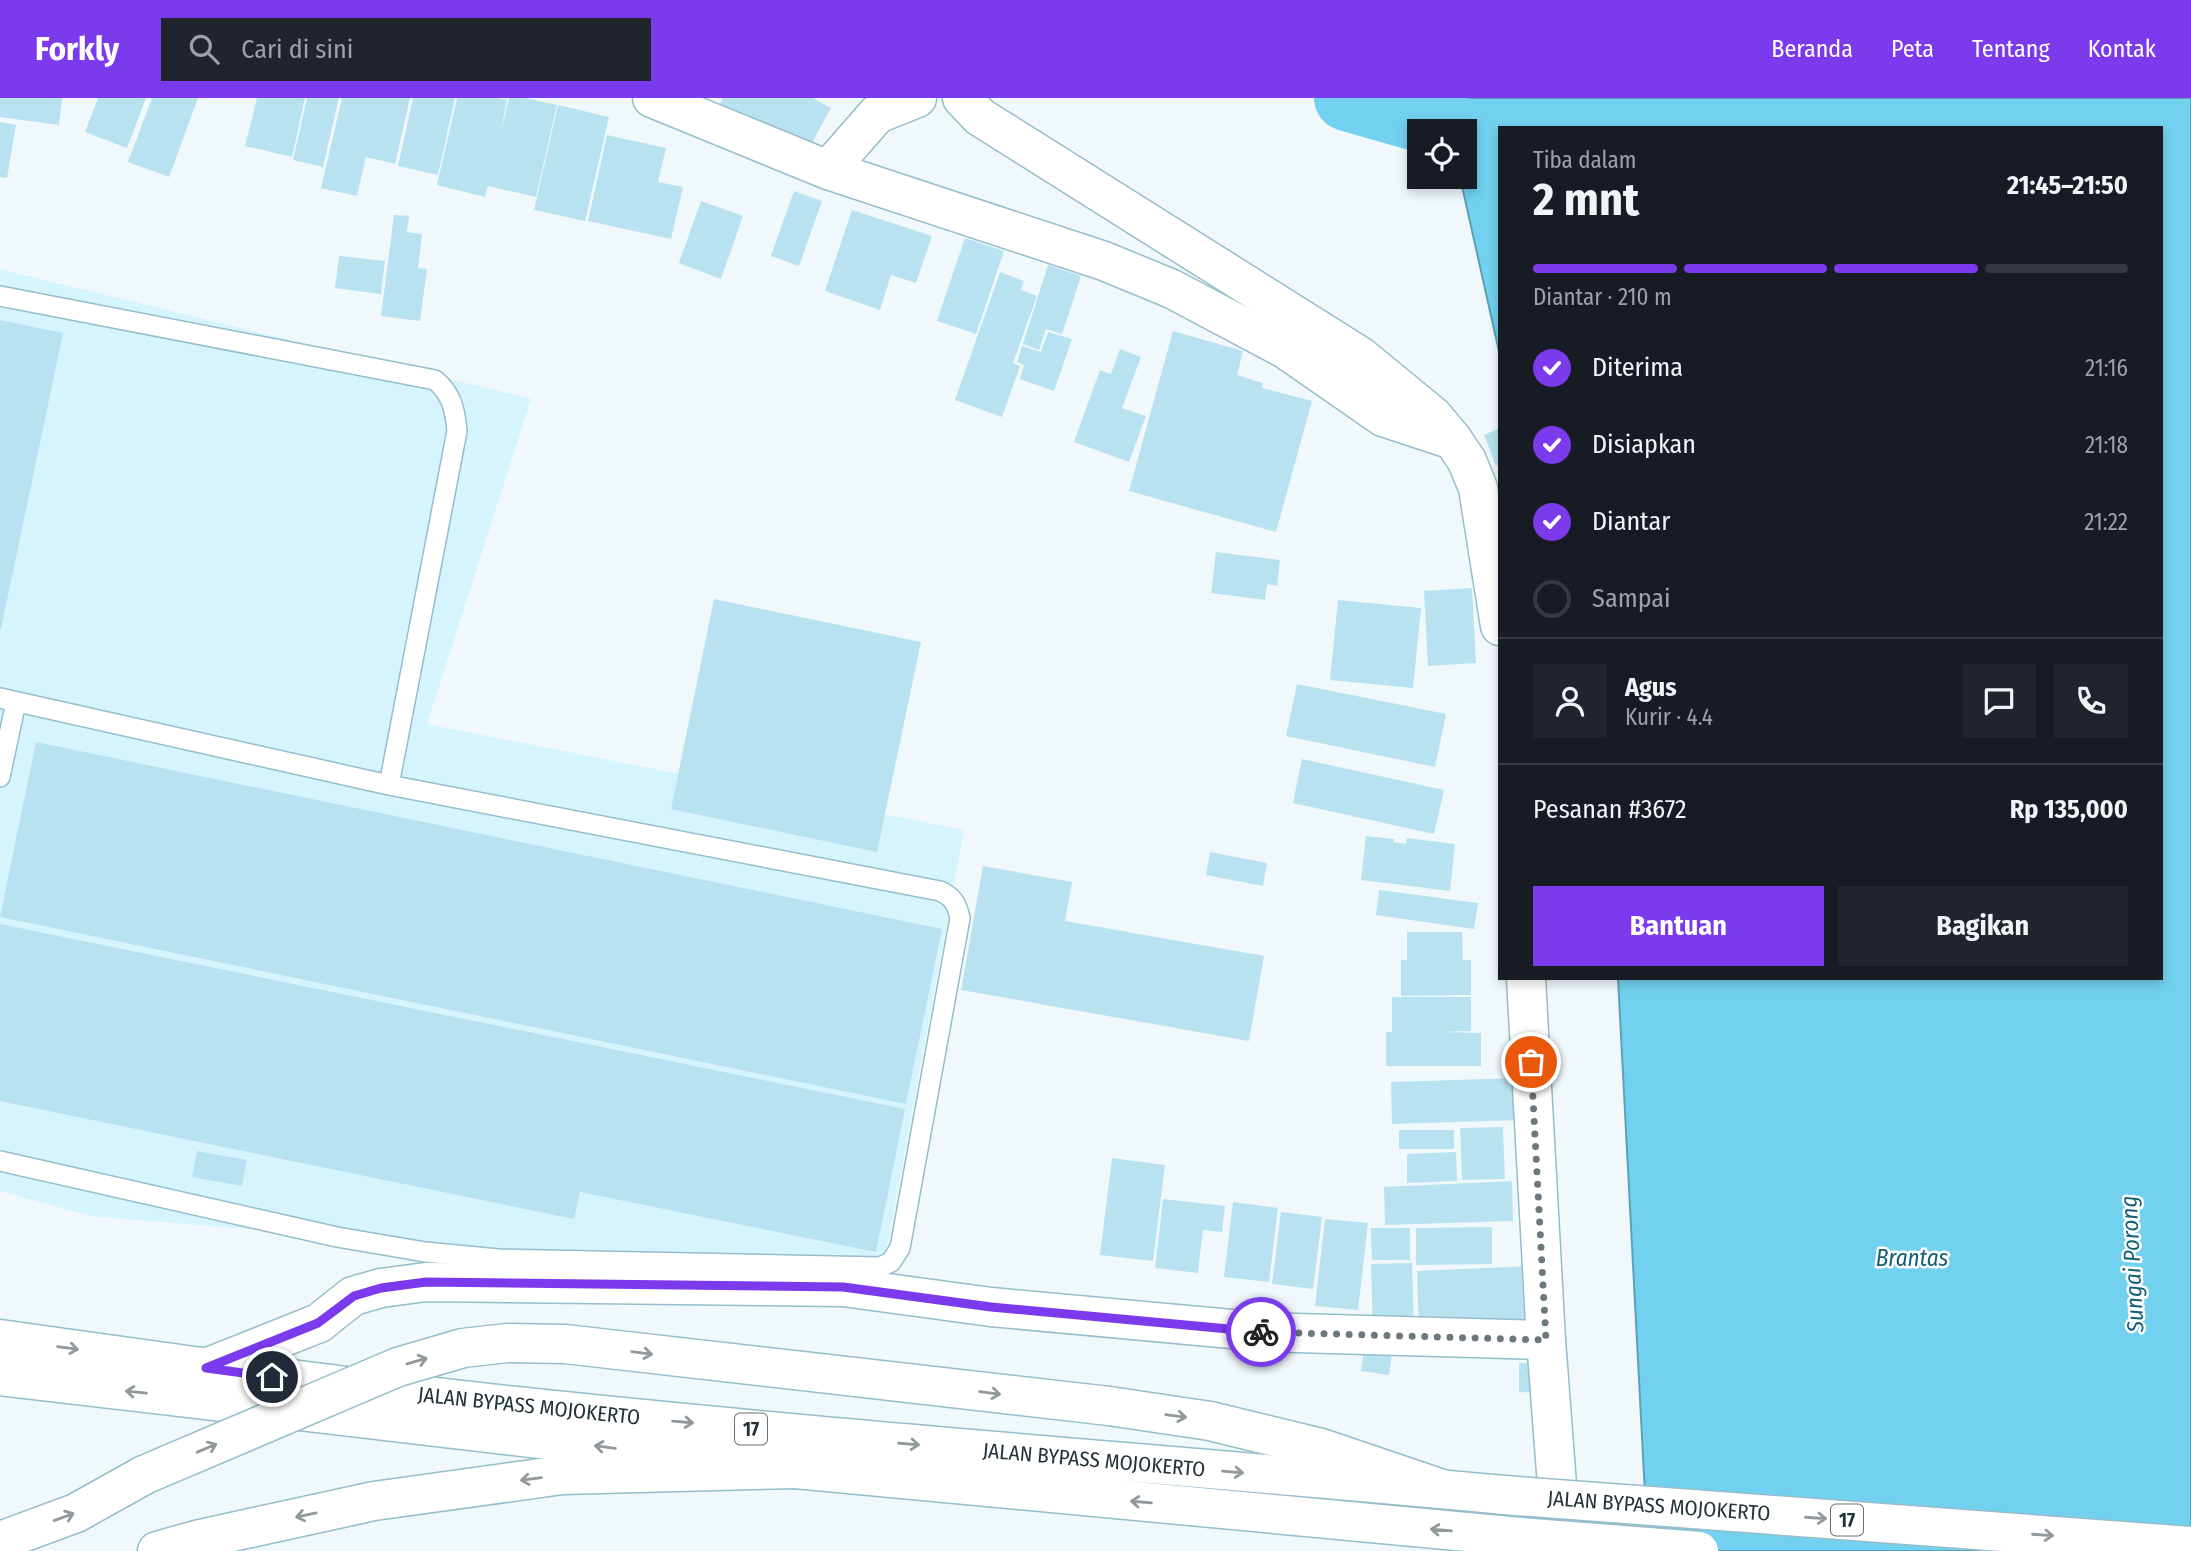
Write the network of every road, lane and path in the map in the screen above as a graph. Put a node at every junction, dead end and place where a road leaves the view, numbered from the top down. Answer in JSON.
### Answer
{"nodes":[{"id":1,"x":652,"y":98,"type":"edge"},
{"id":2,"x":917,"y":98,"type":"edge"},
{"id":3,"x":962,"y":98,"type":"edge"},
{"id":4,"x":870,"y":106,"type":"edge"},
{"id":5,"x":828,"y":170,"type":"junction"},
{"id":6,"x":0,"y":296,"type":"edge"},
{"id":7,"x":1453,"y":440,"type":"junction"},
{"id":8,"x":1498,"y":613,"type":"edge"},
{"id":9,"x":8,"y":700,"type":"edge"},
{"id":10,"x":0,"y":777,"type":"edge"},
{"id":11,"x":389,"y":785,"type":"junction"},
{"id":12,"x":1526,"y":980,"type":"edge"},
{"id":13,"x":0,"y":1161,"type":"edge"},
{"id":14,"x":0,"y":1339,"type":"edge"},
{"id":15,"x":1546,"y":1340,"type":"junction"},
{"id":16,"x":206,"y":1368,"type":"junction"},
{"id":17,"x":0,"y":1376,"type":"edge"},
{"id":18,"x":794,"y":1469,"type":"junction"},
{"id":19,"x":1442,"y":1489,"type":"junction"},
{"id":20,"x":0,"y":1541,"type":"edge"},
{"id":21,"x":2191,"y":1546,"type":"edge"},
{"id":22,"x":157,"y":1551,"type":"edge"},
{"id":23,"x":1562,"y":1551,"type":"edge"},
{"id":24,"x":1699,"y":1551,"type":"edge"}],
"edges":[{"from":1,"to":5,"type":"main road"},
{"from":2,"to":4,"type":"main road"},
{"from":3,"to":7,"type":"main road"},
{"from":4,"to":5,"type":"main road"},
{"from":5,"to":7,"type":"main road"},
{"from":6,"to":11,"type":"lane"},
{"from":7,"to":8,"type":"main road"},
{"from":9,"to":10,"type":"lane"},
{"from":9,"to":11,"type":"lane"},
{"from":11,"to":13,"type":"lane"},
{"from":12,"to":15,"type":"main road"},
{"from":14,"to":16,"type":"main road","name":"JALAN BYPASS MOJOKERTO","number":"17","one_way":true},
{"from":15,"to":16,"type":"main road"},
{"from":15,"to":23,"type":"main road"},
{"from":16,"to":19,"type":"main road","name":"JALAN BYPASS MOJOKERTO","number":"17","one_way":true},
{"from":18,"to":17,"type":"main road","name":"JALAN BYPASS MOJOKERTO","number":"17","one_way":true},
{"from":18,"to":22,"type":"main road","one_way":true},
{"from":24,"to":18,"type":"main road","name":"JALAN BYPASS MOJOKERTO","number":"17","one_way":true,"bridge":true},
{"from":20,"to":19,"type":"main road","one_way":true,"bridge":true},
{"from":19,"to":21,"type":"main road","name":"JALAN BYPASS MOJOKERTO","number":"17","one_way":true,"bridge":true}]}
